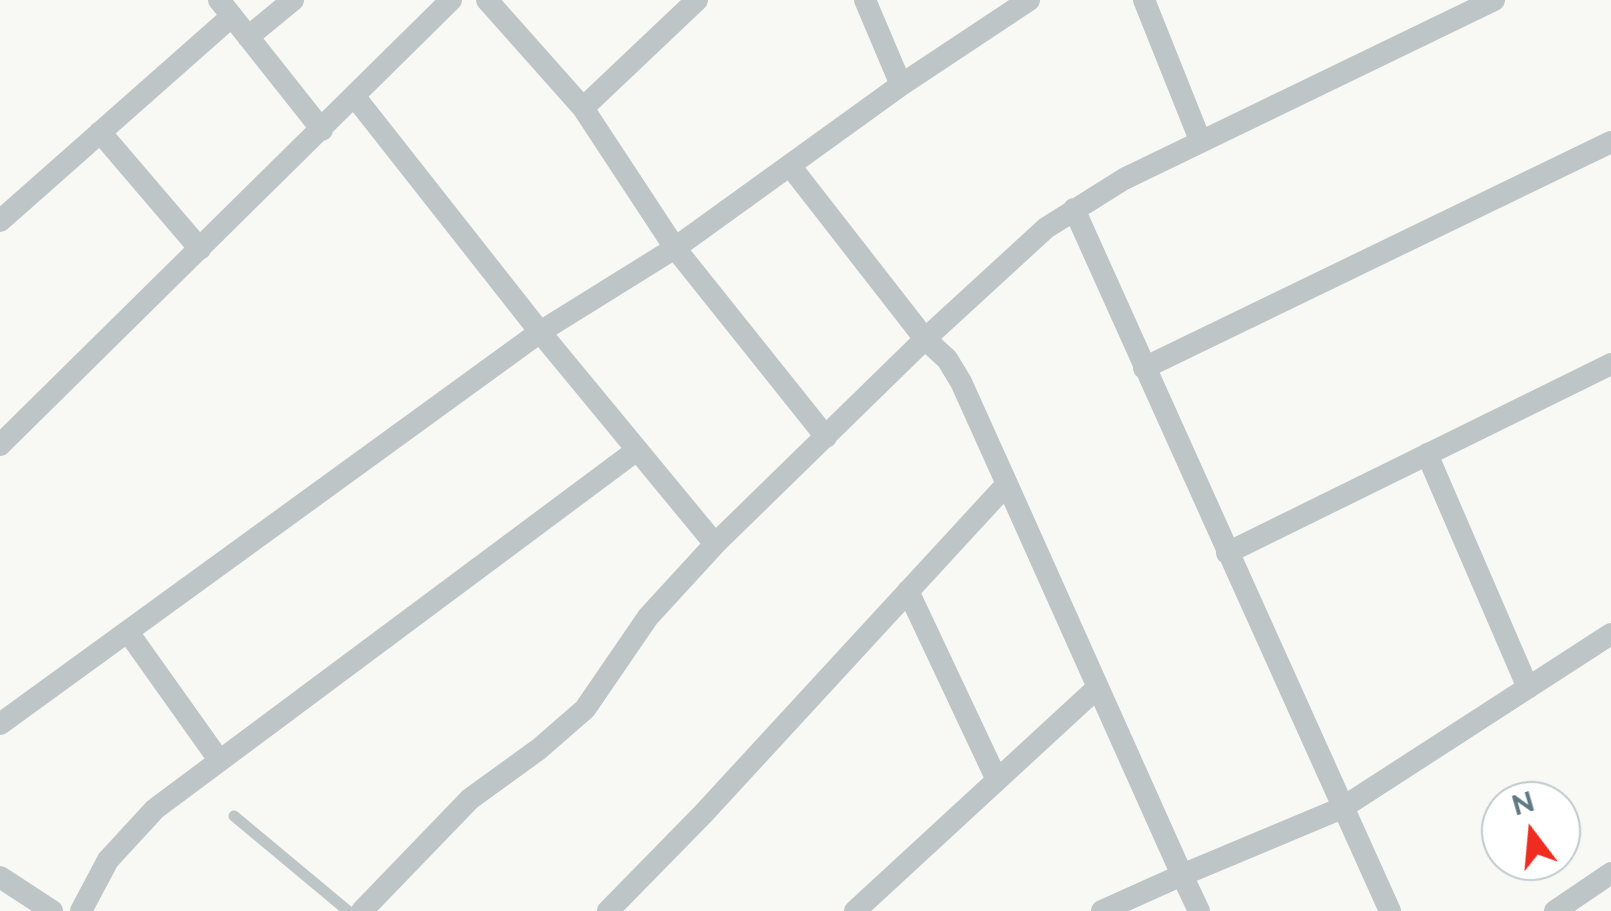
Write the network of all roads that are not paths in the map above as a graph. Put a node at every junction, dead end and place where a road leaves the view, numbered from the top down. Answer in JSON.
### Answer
{"nodes":[{"id":1,"x":293,"y":0,"type":"edge"},
{"id":2,"x":451,"y":0,"type":"edge"},
{"id":3,"x":487,"y":0,"type":"edge"},
{"id":4,"x":697,"y":0,"type":"edge"},
{"id":5,"x":865,"y":0,"type":"edge"},
{"id":6,"x":1027,"y":0,"type":"edge"},
{"id":7,"x":1144,"y":0,"type":"edge"},
{"id":8,"x":1494,"y":0,"type":"edge"},
{"id":9,"x":1467,"y":6,"type":"edge"},
{"id":10,"x":225,"y":8,"type":"edge"},
{"id":11,"x":248,"y":37,"type":"junction"},
{"id":12,"x":901,"y":85,"type":"junction"},
{"id":13,"x":355,"y":97,"type":"junction"},
{"id":14,"x":584,"y":108,"type":"junction"},
{"id":15,"x":322,"y":130,"type":"junction"},
{"id":16,"x":100,"y":132,"type":"junction"},
{"id":17,"x":1200,"y":140,"type":"junction"},
{"id":18,"x":1611,"y":142,"type":"edge"},
{"id":19,"x":791,"y":167,"type":"junction"},
{"id":20,"x":1074,"y":209,"type":"junction"},
{"id":21,"x":0,"y":222,"type":"edge"},
{"id":22,"x":674,"y":248,"type":"junction"},
{"id":23,"x":200,"y":249,"type":"junction"},
{"id":24,"x":540,"y":332,"type":"junction"},
{"id":25,"x":926,"y":339,"type":"junction"},
{"id":26,"x":1611,"y":364,"type":"edge"},
{"id":27,"x":1144,"y":368,"type":"junction"},
{"id":28,"x":826,"y":437,"type":"junction"},
{"id":29,"x":0,"y":445,"type":"edge"},
{"id":30,"x":637,"y":450,"type":"junction"},
{"id":31,"x":1427,"y":454,"type":"junction"},
{"id":32,"x":1007,"y":484,"type":"junction"},
{"id":33,"x":715,"y":544,"type":"junction"},
{"id":34,"x":1226,"y":553,"type":"junction"},
{"id":35,"x":908,"y":592,"type":"junction"},
{"id":36,"x":128,"y":632,"type":"junction"},
{"id":37,"x":1611,"y":634,"type":"edge"},
{"id":38,"x":1097,"y":688,"type":"junction"},
{"id":39,"x":1528,"y":688,"type":"junction"},
{"id":40,"x":0,"y":724,"type":"edge"},
{"id":41,"x":219,"y":760,"type":"junction"},
{"id":42,"x":997,"y":780,"type":"junction"},
{"id":43,"x":1342,"y":808,"type":"junction"},
{"id":44,"x":234,"y":816,"type":"dead end"},
{"id":45,"x":1611,"y":873,"type":"edge"},
{"id":46,"x":1182,"y":875,"type":"junction"},
{"id":47,"x":0,"y":878,"type":"edge"},
{"id":48,"x":52,"y":911,"type":"edge"},
{"id":49,"x":81,"y":911,"type":"edge"},
{"id":50,"x":348,"y":911,"type":"edge"},
{"id":51,"x":362,"y":911,"type":"edge"},
{"id":52,"x":608,"y":911,"type":"edge"},
{"id":53,"x":854,"y":911,"type":"edge"},
{"id":54,"x":1102,"y":911,"type":"edge"},
{"id":55,"x":1198,"y":911,"type":"edge"},
{"id":56,"x":1390,"y":911,"type":"edge"},
{"id":57,"x":1555,"y":911,"type":"edge"}],
"edges":[{"from":1,"to":11,"type":"street"},
{"from":2,"to":13,"type":"street"},
{"from":3,"to":14,"type":"street"},
{"from":4,"to":14,"type":"street"},
{"from":5,"to":12,"type":"street"},
{"from":6,"to":12,"type":"street"},
{"from":7,"to":17,"type":"street"},
{"from":8,"to":9,"type":"street"},
{"from":9,"to":17,"type":"street"},
{"from":10,"to":11,"type":"street"},
{"from":10,"to":16,"type":"street"},
{"from":11,"to":15,"type":"street"},
{"from":12,"to":19,"type":"street"},
{"from":13,"to":15,"type":"street"},
{"from":13,"to":24,"type":"street"},
{"from":14,"to":22,"type":"street"},
{"from":15,"to":23,"type":"street"},
{"from":16,"to":21,"type":"street"},
{"from":16,"to":23,"type":"street"},
{"from":17,"to":20,"type":"street"},
{"from":18,"to":27,"type":"street"},
{"from":19,"to":22,"type":"street"},
{"from":19,"to":25,"type":"street"},
{"from":20,"to":25,"type":"street"},
{"from":20,"to":27,"type":"street"},
{"from":22,"to":24,"type":"street"},
{"from":22,"to":28,"type":"street"},
{"from":23,"to":29,"type":"street"},
{"from":24,"to":30,"type":"street"},
{"from":24,"to":36,"type":"street"},
{"from":25,"to":28,"type":"street"},
{"from":25,"to":32,"type":"street"},
{"from":26,"to":31,"type":"street"},
{"from":27,"to":34,"type":"street"},
{"from":28,"to":33,"type":"street"},
{"from":30,"to":33,"type":"street"},
{"from":30,"to":41,"type":"street"},
{"from":31,"to":34,"type":"street"},
{"from":31,"to":39,"type":"street"},
{"from":32,"to":35,"type":"street"},
{"from":32,"to":38,"type":"street"},
{"from":33,"to":51,"type":"street"},
{"from":34,"to":43,"type":"street"},
{"from":35,"to":42,"type":"street"},
{"from":35,"to":52,"type":"street"},
{"from":36,"to":40,"type":"street"},
{"from":36,"to":41,"type":"street"},
{"from":37,"to":39,"type":"street"},
{"from":38,"to":42,"type":"street"},
{"from":38,"to":46,"type":"street"},
{"from":39,"to":43,"type":"street"},
{"from":41,"to":49,"type":"street"},
{"from":42,"to":53,"type":"street"},
{"from":43,"to":46,"type":"street"},
{"from":43,"to":56,"type":"street"},
{"from":44,"to":50,"type":"lane"},
{"from":45,"to":57,"type":"street"},
{"from":46,"to":54,"type":"street"},
{"from":46,"to":55,"type":"street"},
{"from":47,"to":48,"type":"street"}]}
